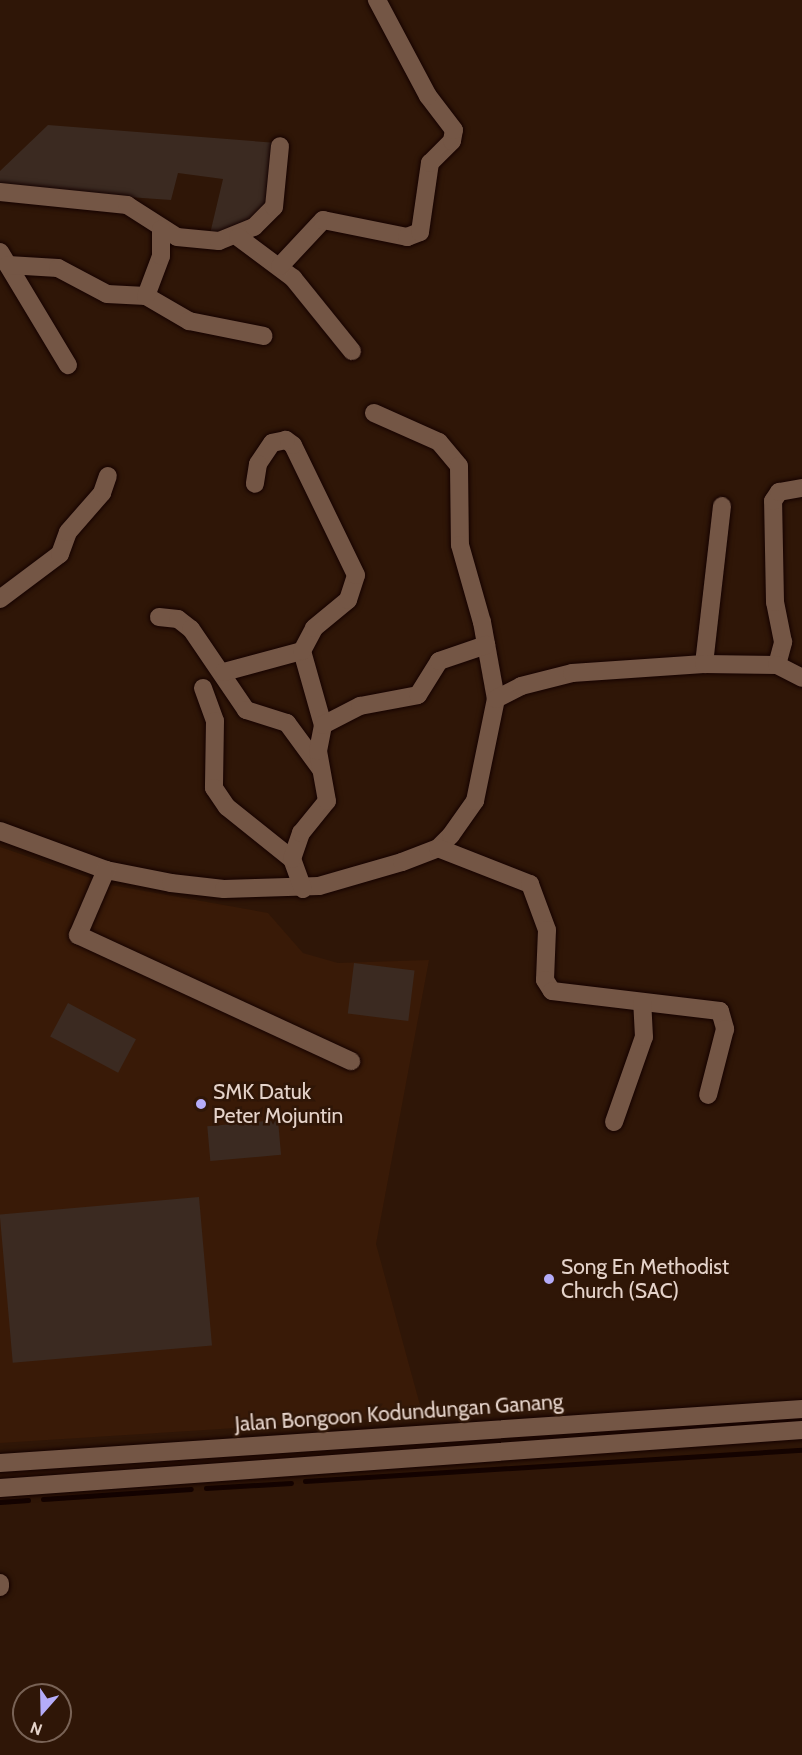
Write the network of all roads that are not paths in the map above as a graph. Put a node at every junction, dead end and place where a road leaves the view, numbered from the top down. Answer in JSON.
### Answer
{"nodes":[{"id":1,"x":378,"y":0,"type":"edge"},
{"id":2,"x":280,"y":146,"type":"dead end"},
{"id":3,"x":0,"y":192,"type":"edge"},
{"id":4,"x":160,"y":229,"type":"junction"},
{"id":5,"x":238,"y":237,"type":"junction"},
{"id":6,"x":4,"y":258,"type":"edge"},
{"id":7,"x":280,"y":266,"type":"junction"},
{"id":8,"x":146,"y":296,"type":"junction"},
{"id":9,"x":264,"y":336,"type":"dead end"},
{"id":10,"x":352,"y":351,"type":"dead end"},
{"id":11,"x":68,"y":364,"type":"dead end"},
{"id":12,"x":374,"y":413,"type":"dead end"},
{"id":13,"x":108,"y":476,"type":"dead end"},
{"id":14,"x":255,"y":484,"type":"dead end"},
{"id":15,"x":802,"y":488,"type":"edge"},
{"id":16,"x":722,"y":506,"type":"dead end"},
{"id":17,"x":0,"y":600,"type":"edge"},
{"id":18,"x":159,"y":616,"type":"dead end"},
{"id":19,"x":486,"y":645,"type":"junction"},
{"id":20,"x":302,"y":651,"type":"junction"},
{"id":21,"x":705,"y":653,"type":"junction"},
{"id":22,"x":781,"y":653,"type":"junction"},
{"id":23,"x":224,"y":672,"type":"junction"},
{"id":24,"x":802,"y":678,"type":"edge"},
{"id":25,"x":203,"y":688,"type":"dead end"},
{"id":26,"x":495,"y":693,"type":"junction"},
{"id":27,"x":323,"y":725,"type":"junction"},
{"id":28,"x":321,"y":769,"type":"junction"},
{"id":29,"x":0,"y":831,"type":"edge"},
{"id":30,"x":438,"y":848,"type":"junction"},
{"id":31,"x":292,"y":859,"type":"junction"},
{"id":32,"x":106,"y":870,"type":"junction"},
{"id":33,"x":303,"y":889,"type":"junction"},
{"id":34,"x":642,"y":1002,"type":"junction"},
{"id":35,"x":351,"y":1061,"type":"dead end"},
{"id":36,"x":708,"y":1095,"type":"dead end"},
{"id":37,"x":614,"y":1122,"type":"dead end"},
{"id":38,"x":802,"y":1409,"type":"edge"},
{"id":39,"x":802,"y":1430,"type":"edge"},
{"id":40,"x":0,"y":1462,"type":"edge"},
{"id":41,"x":0,"y":1488,"type":"edge"}],
"edges":[{"from":1,"to":7,"type":"street"},
{"from":2,"to":5,"type":"street"},
{"from":3,"to":4,"type":"street"},
{"from":4,"to":5,"type":"street"},
{"from":4,"to":8,"type":"street"},
{"from":5,"to":7,"type":"street"},
{"from":6,"to":8,"type":"street"},
{"from":6,"to":11,"type":"street"},
{"from":7,"to":10,"type":"street"},
{"from":8,"to":9,"type":"street"},
{"from":12,"to":19,"type":"street"},
{"from":13,"to":17,"type":"street"},
{"from":14,"to":20,"type":"street"},
{"from":15,"to":22,"type":"street"},
{"from":16,"to":21,"type":"street"},
{"from":18,"to":23,"type":"street"},
{"from":19,"to":26,"type":"street"},
{"from":19,"to":27,"type":"street"},
{"from":20,"to":23,"type":"street"},
{"from":20,"to":27,"type":"street"},
{"from":21,"to":22,"type":"street"},
{"from":21,"to":26,"type":"street"},
{"from":22,"to":24,"type":"street"},
{"from":23,"to":28,"type":"street"},
{"from":25,"to":31,"type":"street"},
{"from":26,"to":30,"type":"street"},
{"from":27,"to":28,"type":"street"},
{"from":28,"to":31,"type":"street"},
{"from":29,"to":32,"type":"street"},
{"from":30,"to":33,"type":"street"},
{"from":30,"to":34,"type":"street"},
{"from":31,"to":33,"type":"street"},
{"from":32,"to":33,"type":"street"},
{"from":32,"to":35,"type":"street"},
{"from":34,"to":36,"type":"street"},
{"from":34,"to":37,"type":"street"},
{"from":38,"to":40,"type":"street","name":"Jalan Bongoon Kodundungan Ganang"},
{"from":39,"to":41,"type":"street"}]}
